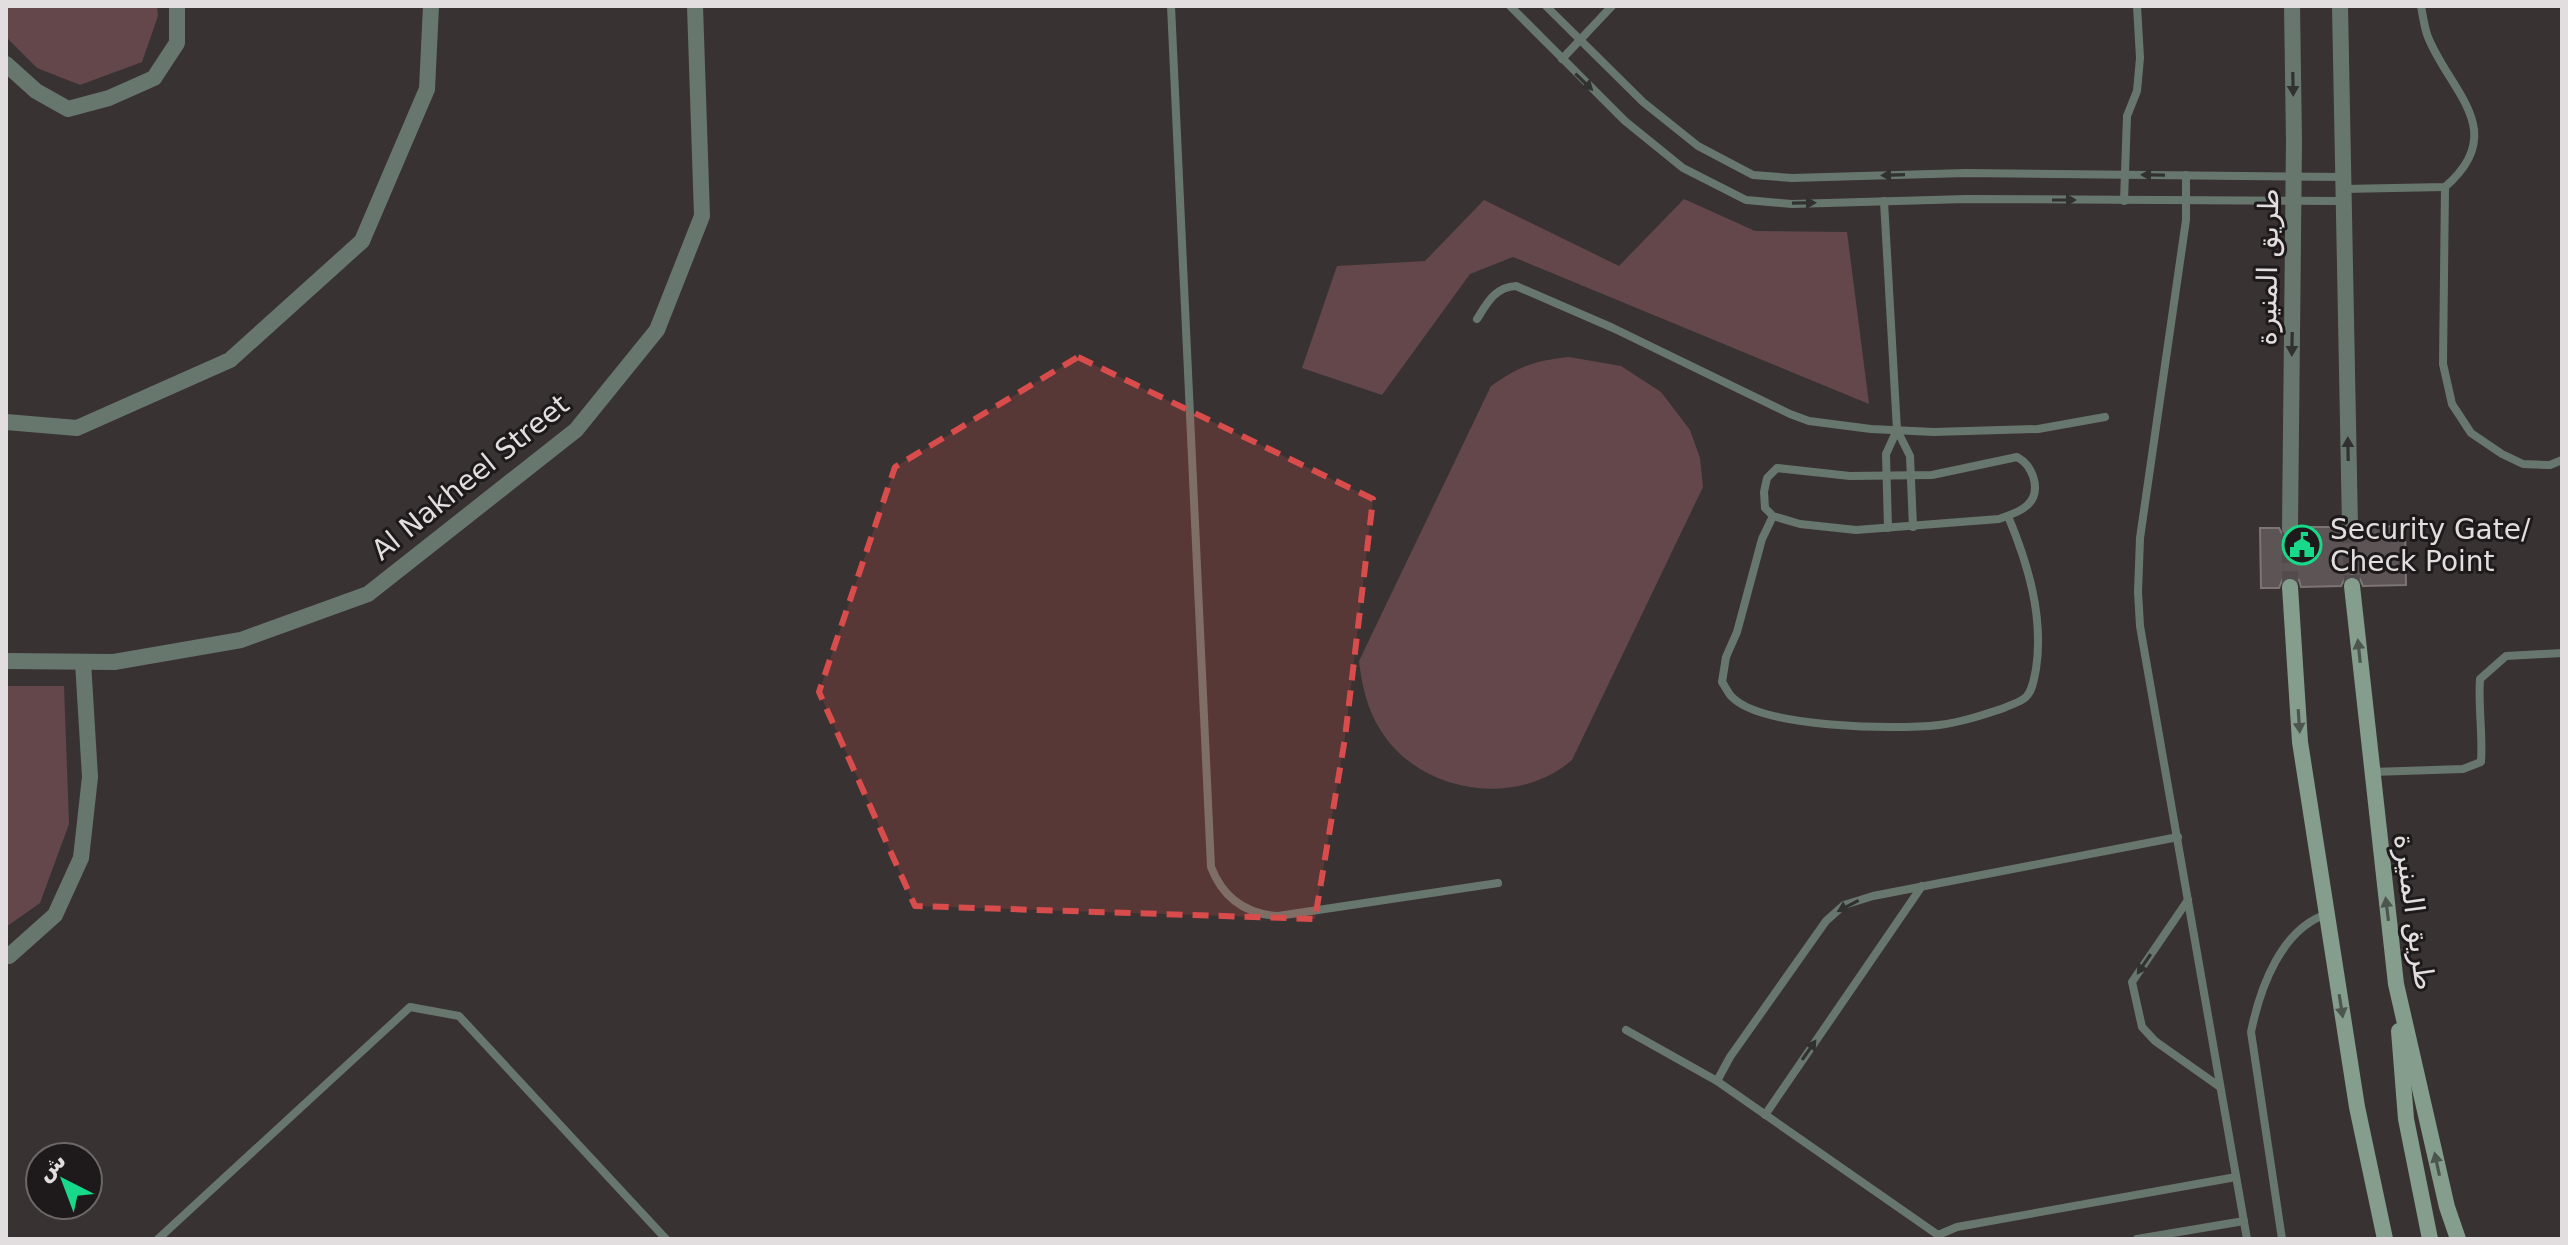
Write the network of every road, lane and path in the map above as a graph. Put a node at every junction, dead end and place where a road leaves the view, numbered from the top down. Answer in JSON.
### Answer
{"nodes":[{"id":1,"x":177,"y":6,"type":"edge"},
{"id":2,"x":431,"y":6,"type":"edge"},
{"id":3,"x":695,"y":6,"type":"edge"},
{"id":4,"x":1171,"y":6,"type":"edge"},
{"id":5,"x":1510,"y":6,"type":"edge"},
{"id":6,"x":1546,"y":6,"type":"edge"},
{"id":7,"x":1612,"y":6,"type":"edge"},
{"id":8,"x":2137,"y":6,"type":"edge"},
{"id":9,"x":2292,"y":6,"type":"edge"},
{"id":10,"x":2340,"y":6,"type":"edge"},
{"id":11,"x":2421,"y":6,"type":"edge"},
{"id":12,"x":1580,"y":40,"type":"junction"},
{"id":13,"x":1562,"y":59,"type":"junction"},
{"id":14,"x":6,"y":64,"type":"edge"},
{"id":15,"x":2124,"y":174,"type":"junction"},
{"id":16,"x":2186,"y":175,"type":"junction"},
{"id":17,"x":2294,"y":176,"type":"junction"},
{"id":18,"x":2445,"y":187,"type":"junction"},
{"id":19,"x":2343,"y":189,"type":"junction"},
{"id":20,"x":1884,"y":201,"type":"junction"},
{"id":21,"x":2124,"y":201,"type":"junction"},
{"id":22,"x":2186,"y":201,"type":"junction"},
{"id":23,"x":2294,"y":202,"type":"junction"},
{"id":24,"x":1477,"y":319,"type":"dead end"},
{"id":25,"x":2105,"y":417,"type":"dead end"},
{"id":26,"x":6,"y":422,"type":"edge"},
{"id":27,"x":1897,"y":430,"type":"junction"},
{"id":28,"x":2562,"y":460,"type":"edge"},
{"id":29,"x":1887,"y":475,"type":"junction"},
{"id":30,"x":1911,"y":476,"type":"junction"},
{"id":31,"x":1773,"y":516,"type":"junction"},
{"id":32,"x":2008,"y":516,"type":"junction"},
{"id":33,"x":1913,"y":527,"type":"junction"},
{"id":34,"x":2350,"y":527,"type":"tunnel mouth"},
{"id":35,"x":1888,"y":528,"type":"junction"},
{"id":36,"x":2290,"y":528,"type":"tunnel mouth"},
{"id":37,"x":2352,"y":586,"type":"tunnel mouth"},
{"id":38,"x":2290,"y":587,"type":"tunnel mouth"},
{"id":39,"x":2562,"y":653,"type":"edge"},
{"id":40,"x":6,"y":661,"type":"edge"},
{"id":41,"x":83,"y":662,"type":"junction"},
{"id":42,"x":2371,"y":772,"type":"junction"},
{"id":43,"x":2178,"y":837,"type":"junction"},
{"id":44,"x":1498,"y":883,"type":"dead end"},
{"id":45,"x":1922,"y":886,"type":"junction"},
{"id":46,"x":2188,"y":899,"type":"junction"},
{"id":47,"x":2327,"y":914,"type":"junction"},
{"id":48,"x":6,"y":956,"type":"edge"},
{"id":49,"x":2396,"y":984,"type":"junction"},
{"id":50,"x":1626,"y":1030,"type":"dead end"},
{"id":51,"x":1717,"y":1081,"type":"junction"},
{"id":52,"x":2220,"y":1087,"type":"junction"},
{"id":53,"x":1765,"y":1115,"type":"junction"},
{"id":54,"x":2236,"y":1177,"type":"junction"},
{"id":55,"x":2244,"y":1221,"type":"junction"},
{"id":56,"x":1938,"y":1237,"type":"edge"},
{"id":57,"x":158,"y":1239,"type":"edge"},
{"id":58,"x":666,"y":1239,"type":"edge"},
{"id":59,"x":2137,"y":1239,"type":"edge"},
{"id":60,"x":2247,"y":1239,"type":"edge"},
{"id":61,"x":2282,"y":1239,"type":"edge"},
{"id":62,"x":2385,"y":1239,"type":"edge"},
{"id":63,"x":2430,"y":1239,"type":"edge"},
{"id":64,"x":2458,"y":1239,"type":"edge"}],
"edges":[{"from":1,"to":14,"type":"street"},
{"from":2,"to":26,"type":"street"},
{"from":3,"to":41,"type":"street","name":"Al Nakheel Street"},
{"from":4,"to":44,"type":"lane"},
{"from":5,"to":13,"type":"lane"},
{"from":6,"to":12,"type":"lane"},
{"from":7,"to":12,"type":"lane"},
{"from":8,"to":15,"type":"lane"},
{"from":9,"to":17,"type":"street","name":"طريق المنيرة","one_way":true},
{"from":10,"to":19,"type":"street"},
{"from":11,"to":18,"type":"lane"},
{"from":12,"to":13,"type":"lane"},
{"from":15,"to":12,"type":"lane","one_way":true},
{"from":13,"to":20,"type":"lane","one_way":true},
{"from":16,"to":15,"type":"lane","one_way":true},
{"from":15,"to":21,"type":"lane"},
{"from":16,"to":17,"type":"lane"},
{"from":16,"to":22,"type":"lane"},
{"from":17,"to":19,"type":"lane"},
{"from":17,"to":23,"type":"street","name":"طريق المنيرة"},
{"from":18,"to":19,"type":"lane"},
{"from":18,"to":28,"type":"lane"},
{"from":19,"to":23,"type":"lane"},
{"from":34,"to":19,"type":"street","one_way":true},
{"from":20,"to":21,"type":"lane","one_way":true},
{"from":20,"to":27,"type":"lane"},
{"from":21,"to":22,"type":"lane"},
{"from":22,"to":23,"type":"lane"},
{"from":22,"to":43,"type":"lane"},
{"from":23,"to":36,"type":"street","name":"طريق المنيرة","one_way":true},
{"from":24,"to":27,"type":"lane"},
{"from":25,"to":27,"type":"lane"},
{"from":27,"to":29,"type":"lane"},
{"from":27,"to":30,"type":"lane"},
{"from":29,"to":30,"type":"lane"},
{"from":29,"to":31,"type":"lane"},
{"from":29,"to":35,"type":"lane"},
{"from":30,"to":32,"type":"lane"},
{"from":30,"to":33,"type":"lane"},
{"from":31,"to":32,"type":"lane"},
{"from":31,"to":35,"type":"lane"},
{"from":32,"to":33,"type":"lane"},
{"from":33,"to":35,"type":"lane"},
{"from":42,"to":37,"type":"main road","name":"طريق المنيرة","one_way":true},
{"from":38,"to":47,"type":"main road","one_way":true},
{"from":39,"to":42,"type":"lane"},
{"from":40,"to":41,"type":"street","name":"Al Nakheel Street"},
{"from":41,"to":48,"type":"street"},
{"from":49,"to":42,"type":"main road","name":"طريق المنيرة","one_way":true},
{"from":43,"to":45,"type":"lane"},
{"from":43,"to":46,"type":"lane"},
{"from":45,"to":51,"type":"lane","one_way":true},
{"from":53,"to":45,"type":"lane","one_way":true},
{"from":46,"to":52,"type":"lane"},
{"from":46,"to":52,"type":"lane","one_way":true},
{"from":47,"to":61,"type":"lane"},
{"from":47,"to":62,"type":"main road","one_way":true},
{"from":49,"to":63,"type":"main road"},
{"from":64,"to":49,"type":"main road","name":"طريق المنيرة","one_way":true},
{"from":50,"to":51,"type":"lane"},
{"from":51,"to":53,"type":"lane"},
{"from":52,"to":54,"type":"lane"},
{"from":53,"to":56,"type":"lane"},
{"from":54,"to":55,"type":"lane"},
{"from":54,"to":56,"type":"lane"},
{"from":55,"to":59,"type":"lane"},
{"from":55,"to":60,"type":"lane"},
{"from":57,"to":58,"type":"lane"}]}
